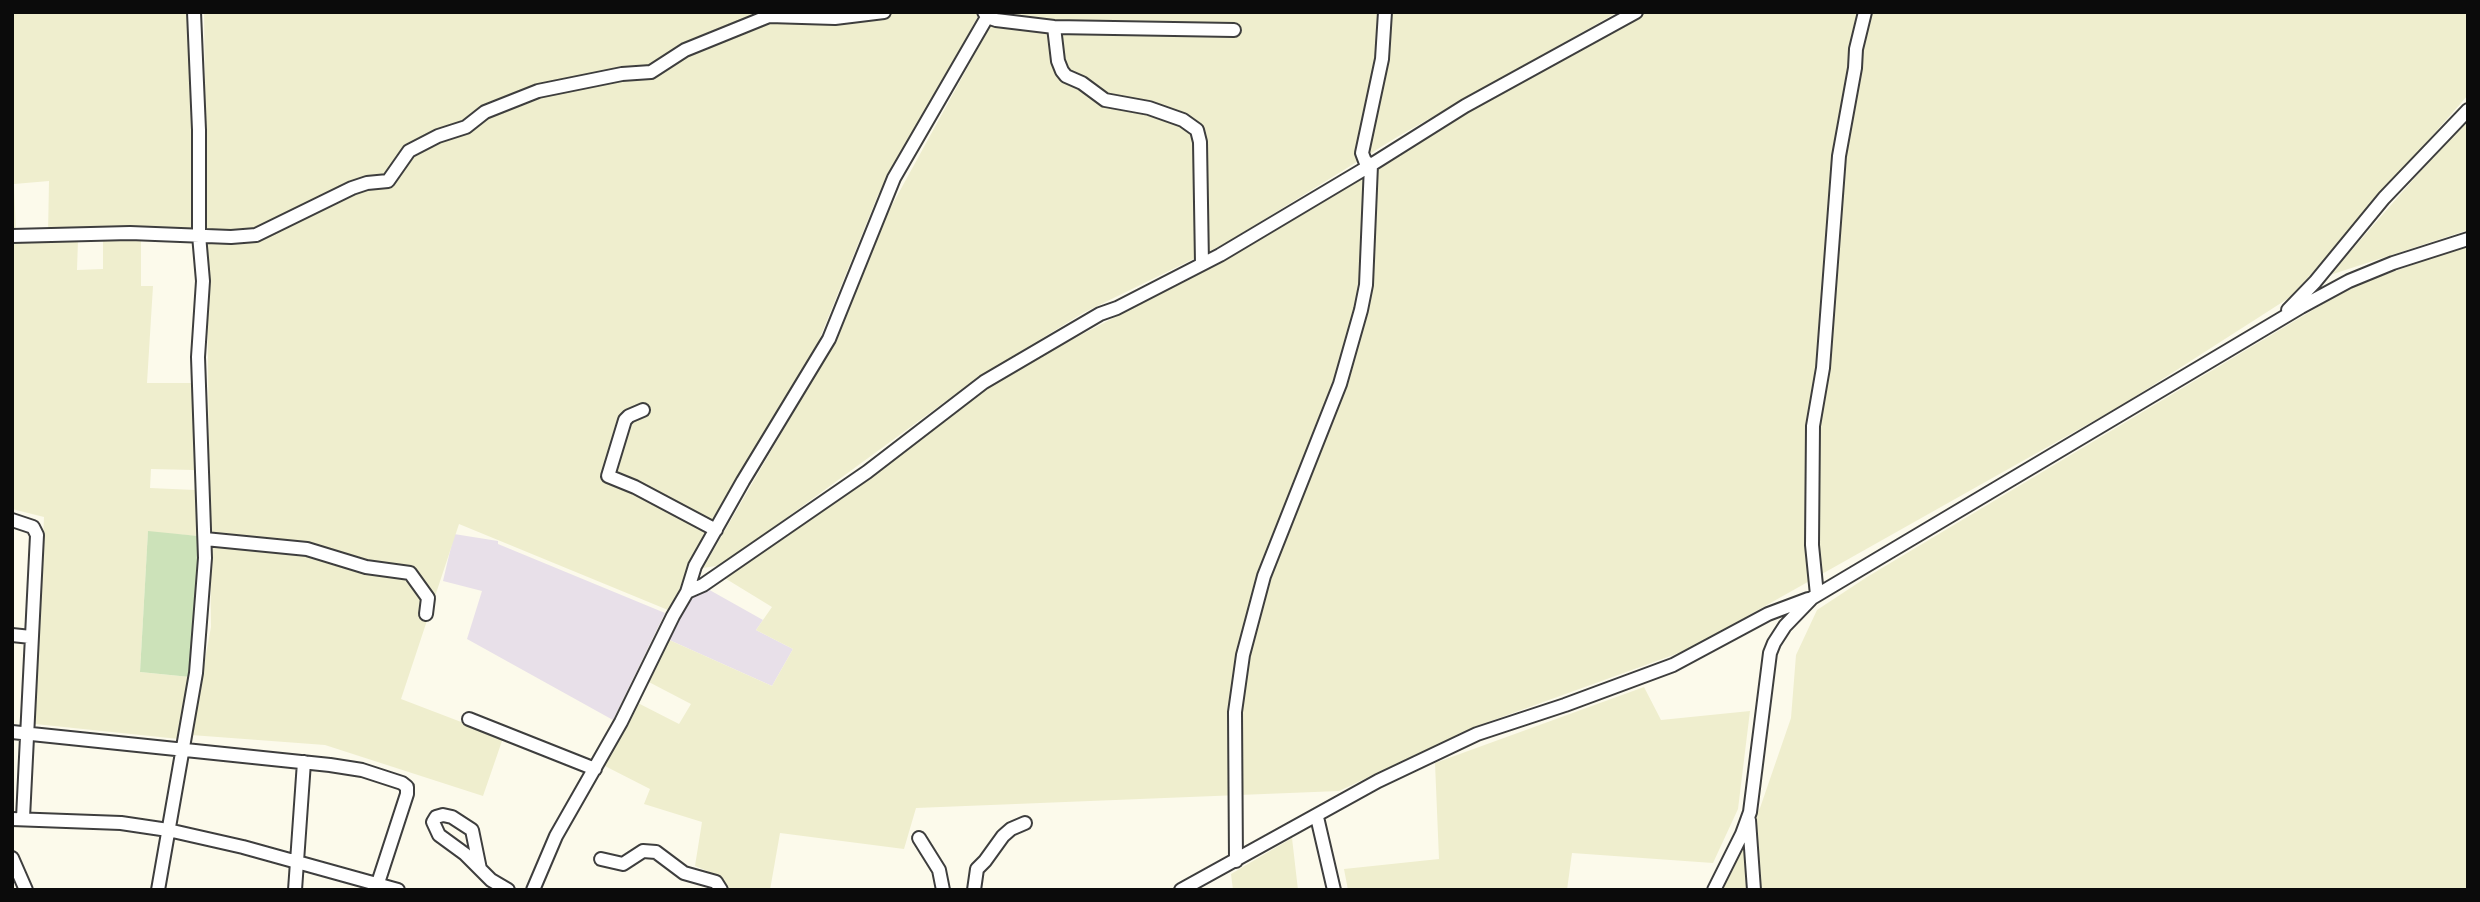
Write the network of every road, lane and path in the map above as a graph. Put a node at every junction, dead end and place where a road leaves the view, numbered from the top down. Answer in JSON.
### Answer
{"nodes":[{"id":1,"x":194,"y":12,"type":"edge"},
{"id":2,"x":1385,"y":12,"type":"edge"},
{"id":3,"x":1636,"y":12,"type":"edge"},
{"id":4,"x":1865,"y":12,"type":"edge"},
{"id":5,"x":878,"y":13,"type":"edge"},
{"id":6,"x":987,"y":14,"type":"edge"},
{"id":7,"x":1054,"y":27,"type":"junction"},
{"id":8,"x":1234,"y":30,"type":"dead end"},
{"id":9,"x":2468,"y":110,"type":"edge"},
{"id":10,"x":1371,"y":165,"type":"junction"},
{"id":11,"x":199,"y":235,"type":"junction"},
{"id":12,"x":12,"y":236,"type":"edge"},
{"id":13,"x":2468,"y":239,"type":"edge"},
{"id":14,"x":1202,"y":264,"type":"junction"},
{"id":15,"x":2278,"y":320,"type":"junction"},
{"id":16,"x":643,"y":411,"type":"dead end"},
{"id":17,"x":12,"y":520,"type":"edge"},
{"id":18,"x":716,"y":530,"type":"junction"},
{"id":19,"x":205,"y":538,"type":"junction"},
{"id":20,"x":687,"y":592,"type":"junction"},
{"id":21,"x":1814,"y":597,"type":"junction"},
{"id":22,"x":426,"y":614,"type":"dead end"},
{"id":23,"x":12,"y":635,"type":"edge"},
{"id":24,"x":31,"y":637,"type":"junction"},
{"id":25,"x":469,"y":719,"type":"dead end"},
{"id":26,"x":12,"y":732,"type":"edge"},
{"id":27,"x":27,"y":734,"type":"junction"},
{"id":28,"x":183,"y":751,"type":"junction"},
{"id":29,"x":304,"y":762,"type":"junction"},
{"id":30,"x":595,"y":769,"type":"junction"},
{"id":31,"x":1749,"y":816,"type":"junction"},
{"id":32,"x":1317,"y":817,"type":"junction"},
{"id":33,"x":18,"y":819,"type":"edge"},
{"id":34,"x":1025,"y":823,"type":"dead end"},
{"id":35,"x":168,"y":830,"type":"junction"},
{"id":36,"x":919,"y":838,"type":"dead end"},
{"id":37,"x":12,"y":858,"type":"edge"},
{"id":38,"x":601,"y":859,"type":"dead end"},
{"id":39,"x":296,"y":861,"type":"junction"},
{"id":40,"x":1236,"y":861,"type":"junction"},
{"id":41,"x":480,"y":869,"type":"junction"},
{"id":42,"x":696,"y":884,"type":"edge"},
{"id":43,"x":389,"y":887,"type":"edge"},
{"id":44,"x":26,"y":890,"type":"edge"},
{"id":45,"x":158,"y":890,"type":"edge"},
{"id":46,"x":295,"y":890,"type":"edge"},
{"id":47,"x":508,"y":890,"type":"edge"},
{"id":48,"x":533,"y":890,"type":"edge"},
{"id":49,"x":720,"y":890,"type":"edge"},
{"id":50,"x":943,"y":890,"type":"edge"},
{"id":51,"x":974,"y":890,"type":"edge"},
{"id":52,"x":1181,"y":890,"type":"edge"},
{"id":53,"x":1334,"y":890,"type":"edge"},
{"id":54,"x":1714,"y":890,"type":"edge"},
{"id":55,"x":1754,"y":890,"type":"edge"}],
"edges":[{"from":1,"to":11,"type":"street"},
{"from":2,"to":10,"type":"street"},
{"from":3,"to":10,"type":"street"},
{"from":4,"to":21,"type":"street"},
{"from":5,"to":11,"type":"street"},
{"from":6,"to":7,"type":"street"},
{"from":6,"to":18,"type":"street"},
{"from":7,"to":8,"type":"street"},
{"from":7,"to":14,"type":"street"},
{"from":9,"to":15,"type":"street"},
{"from":10,"to":14,"type":"street"},
{"from":10,"to":40,"type":"street"},
{"from":11,"to":12,"type":"street"},
{"from":11,"to":19,"type":"street"},
{"from":13,"to":15,"type":"street"},
{"from":14,"to":20,"type":"street"},
{"from":15,"to":21,"type":"street"},
{"from":16,"to":18,"type":"street"},
{"from":17,"to":24,"type":"street"},
{"from":18,"to":20,"type":"street"},
{"from":19,"to":22,"type":"street"},
{"from":19,"to":28,"type":"street"},
{"from":20,"to":30,"type":"street"},
{"from":21,"to":31,"type":"street"},
{"from":21,"to":32,"type":"street"},
{"from":23,"to":24,"type":"street"},
{"from":24,"to":27,"type":"street"},
{"from":25,"to":30,"type":"street"},
{"from":26,"to":27,"type":"street"},
{"from":27,"to":28,"type":"street"},
{"from":27,"to":33,"type":"street"},
{"from":28,"to":29,"type":"street"},
{"from":28,"to":35,"type":"street"},
{"from":29,"to":39,"type":"street"},
{"from":29,"to":43,"type":"street"},
{"from":30,"to":48,"type":"street"},
{"from":31,"to":54,"type":"street"},
{"from":31,"to":55,"type":"street"},
{"from":32,"to":40,"type":"street"},
{"from":32,"to":53,"type":"street"},
{"from":33,"to":35,"type":"street"},
{"from":34,"to":51,"type":"street"},
{"from":35,"to":39,"type":"street"},
{"from":35,"to":45,"type":"street"},
{"from":36,"to":50,"type":"street"},
{"from":37,"to":44,"type":"street"},
{"from":38,"to":42,"type":"street"},
{"from":39,"to":43,"type":"street"},
{"from":39,"to":46,"type":"street"},
{"from":40,"to":52,"type":"street"},
{"from":41,"to":41,"type":"street"},
{"from":41,"to":47,"type":"street"},
{"from":42,"to":49,"type":"street"}]}
